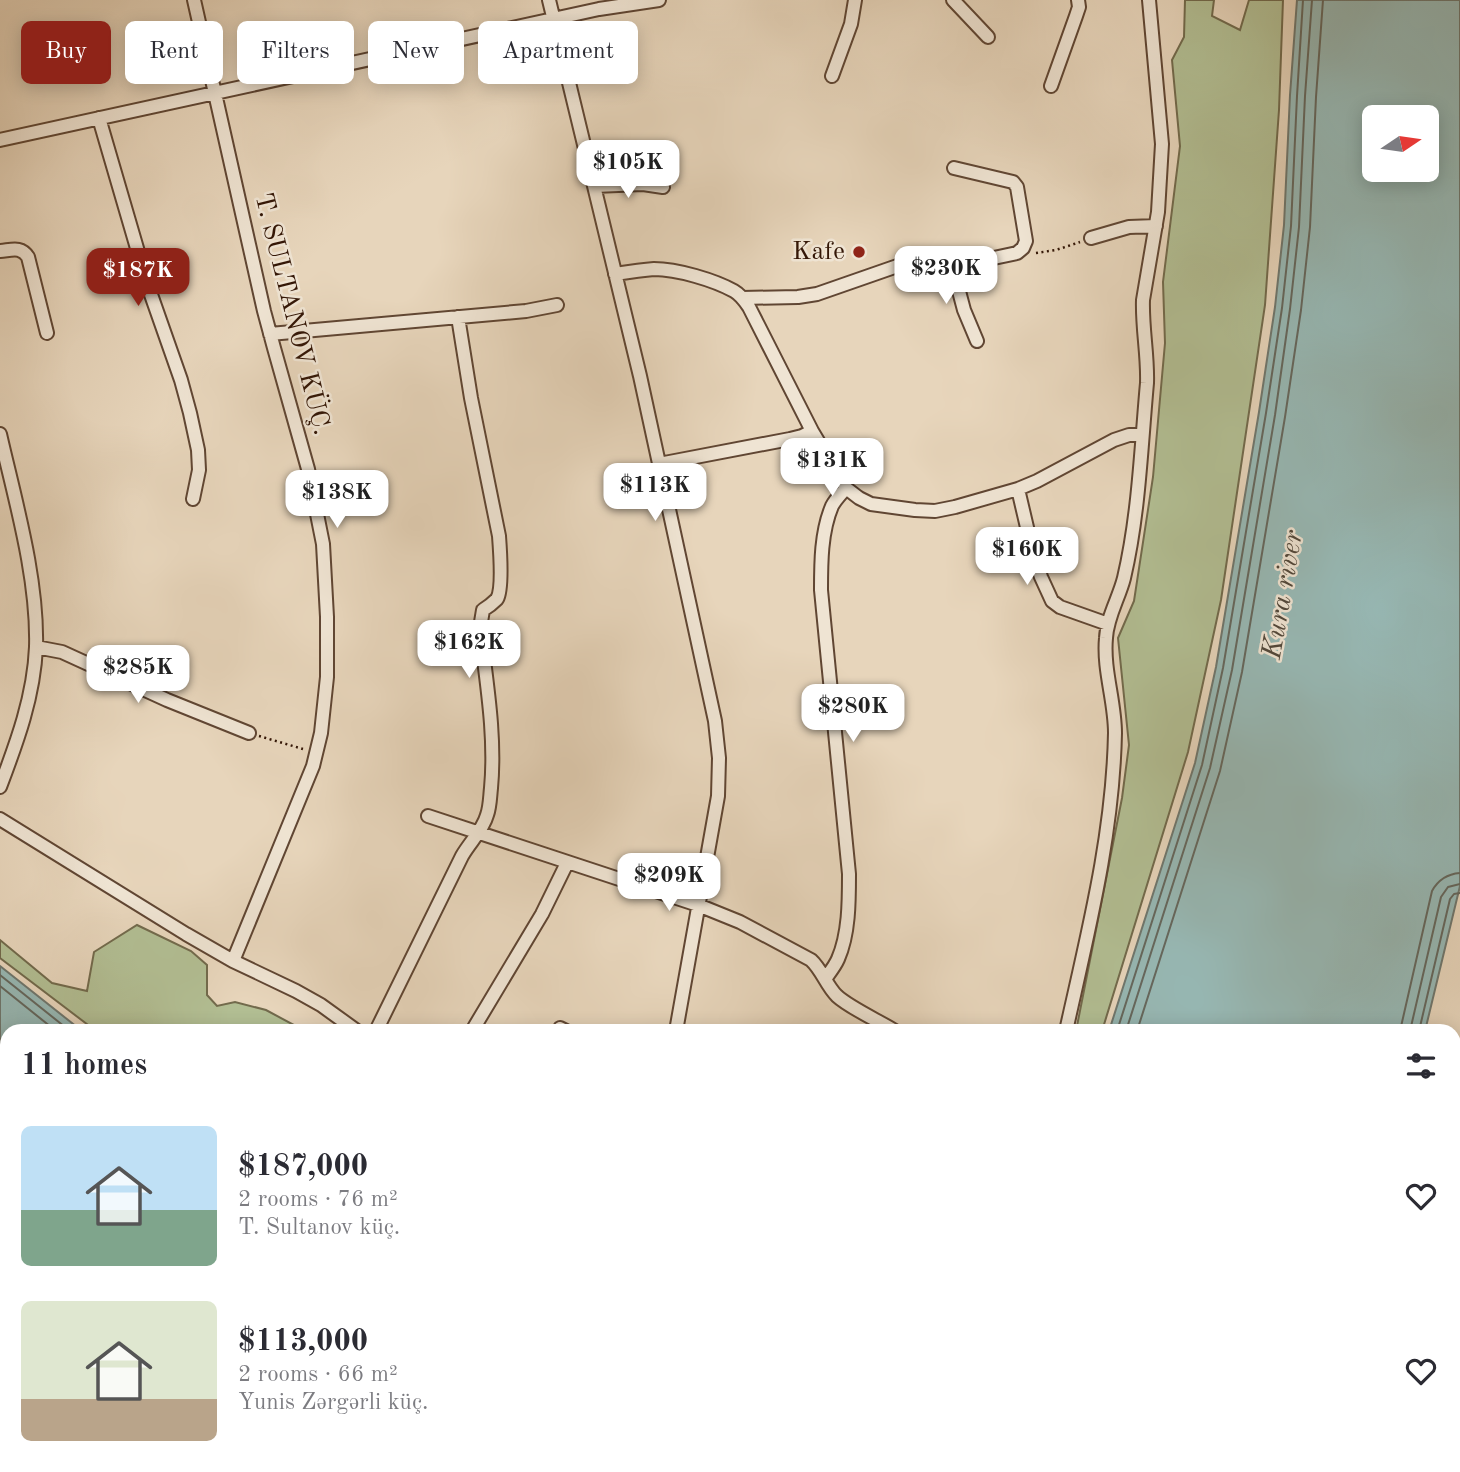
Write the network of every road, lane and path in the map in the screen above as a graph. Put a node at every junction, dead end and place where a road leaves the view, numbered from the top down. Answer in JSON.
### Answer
{"nodes":[{"id":1,"x":194,"y":0,"type":"edge"},
{"id":2,"x":549,"y":0,"type":"edge"},
{"id":3,"x":659,"y":0,"type":"edge"},
{"id":4,"x":855,"y":0,"type":"edge"},
{"id":5,"x":953,"y":0,"type":"edge"},
{"id":6,"x":1078,"y":0,"type":"edge"},
{"id":7,"x":1149,"y":0,"type":"edge"},
{"id":8,"x":554,"y":19,"type":"junction"},
{"id":9,"x":988,"y":37,"type":"dead end"},
{"id":10,"x":832,"y":76,"type":"dead end"},
{"id":11,"x":1051,"y":86,"type":"dead end"},
{"id":12,"x":215,"y":92,"type":"junction"},
{"id":13,"x":99,"y":118,"type":"junction"},
{"id":14,"x":0,"y":140,"type":"edge"},
{"id":15,"x":954,"y":167,"type":"dead end"},
{"id":16,"x":594,"y":186,"type":"junction"},
{"id":17,"x":663,"y":187,"type":"dead end"},
{"id":18,"x":1156,"y":226,"type":"junction"},
{"id":19,"x":1091,"y":238,"type":"joint"},
{"id":20,"x":1023,"y":248,"type":"junction"},
{"id":21,"x":0,"y":251,"type":"edge"},
{"id":22,"x":951,"y":261,"type":"junction"},
{"id":23,"x":615,"y":274,"type":"junction"},
{"id":24,"x":742,"y":298,"type":"junction"},
{"id":25,"x":557,"y":305,"type":"dead end"},
{"id":26,"x":458,"y":317,"type":"junction"},
{"id":27,"x":47,"y":333,"type":"dead end"},
{"id":28,"x":270,"y":334,"type":"junction"},
{"id":29,"x":977,"y":341,"type":"dead end"},
{"id":30,"x":812,"y":431,"type":"junction"},
{"id":31,"x":1142,"y":435,"type":"junction"},
{"id":32,"x":0,"y":437,"type":"edge"},
{"id":33,"x":659,"y":464,"type":"junction"},
{"id":34,"x":846,"y":488,"type":"junction"},
{"id":35,"x":1018,"y":489,"type":"junction"},
{"id":36,"x":193,"y":499,"type":"dead end"},
{"id":37,"x":1108,"y":624,"type":"junction"},
{"id":38,"x":36,"y":647,"type":"junction"},
{"id":39,"x":249,"y":733,"type":"joint"},
{"id":40,"x":317,"y":753,"type":"junction"},
{"id":41,"x":0,"y":787,"type":"edge"},
{"id":42,"x":428,"y":816,"type":"dead end"},
{"id":43,"x":0,"y":819,"type":"edge"},
{"id":44,"x":477,"y":833,"type":"junction"},
{"id":45,"x":567,"y":863,"type":"junction"},
{"id":46,"x":698,"y":905,"type":"junction"},
{"id":47,"x":233,"y":961,"type":"junction"},
{"id":48,"x":825,"y":979,"type":"junction"},
{"id":49,"x":347,"y":1024,"type":"edge"},
{"id":50,"x":379,"y":1024,"type":"edge"},
{"id":51,"x":476,"y":1024,"type":"edge"},
{"id":52,"x":677,"y":1024,"type":"edge"},
{"id":53,"x":883,"y":1024,"type":"edge"},
{"id":54,"x":1068,"y":1024,"type":"edge"}],
"edges":[{"from":1,"to":12,"type":"street","name":"T. SULTANOV KÜÇ."},
{"from":2,"to":8,"type":"street"},
{"from":3,"to":8,"type":"street"},
{"from":4,"to":10,"type":"street"},
{"from":5,"to":9,"type":"street"},
{"from":6,"to":11,"type":"street"},
{"from":7,"to":18,"type":"street"},
{"from":8,"to":12,"type":"street"},
{"from":8,"to":16,"type":"street"},
{"from":12,"to":13,"type":"street"},
{"from":12,"to":28,"type":"street","name":"T. SULTANOV KÜÇ."},
{"from":13,"to":14,"type":"street"},
{"from":13,"to":36,"type":"street"},
{"from":15,"to":20,"type":"street"},
{"from":16,"to":17,"type":"street"},
{"from":16,"to":23,"type":"street"},
{"from":18,"to":19,"type":"street"},
{"from":18,"to":31,"type":"street"},
{"from":19,"to":20,"type":"path"},
{"from":20,"to":22,"type":"street"},
{"from":21,"to":27,"type":"street"},
{"from":22,"to":24,"type":"street"},
{"from":22,"to":29,"type":"street"},
{"from":23,"to":24,"type":"street"},
{"from":23,"to":33,"type":"street"},
{"from":24,"to":30,"type":"street"},
{"from":25,"to":26,"type":"street"},
{"from":26,"to":28,"type":"street"},
{"from":26,"to":44,"type":"street"},
{"from":28,"to":40,"type":"street","name":"T. SULTANOV KÜÇ."},
{"from":30,"to":33,"type":"street"},
{"from":30,"to":34,"type":"street"},
{"from":31,"to":35,"type":"street"},
{"from":31,"to":37,"type":"street"},
{"from":32,"to":38,"type":"street"},
{"from":33,"to":46,"type":"street"},
{"from":34,"to":35,"type":"street"},
{"from":34,"to":48,"type":"street"},
{"from":35,"to":37,"type":"street"},
{"from":37,"to":54,"type":"street"},
{"from":38,"to":39,"type":"street"},
{"from":38,"to":41,"type":"street"},
{"from":39,"to":40,"type":"path"},
{"from":40,"to":47,"type":"street","name":"T. SULTANOV KÜÇ."},
{"from":42,"to":44,"type":"street"},
{"from":43,"to":47,"type":"street"},
{"from":44,"to":45,"type":"street"},
{"from":44,"to":50,"type":"street"},
{"from":45,"to":46,"type":"street"},
{"from":45,"to":51,"type":"street"},
{"from":46,"to":48,"type":"street"},
{"from":46,"to":52,"type":"street"},
{"from":47,"to":49,"type":"street"},
{"from":48,"to":53,"type":"street"}]}
